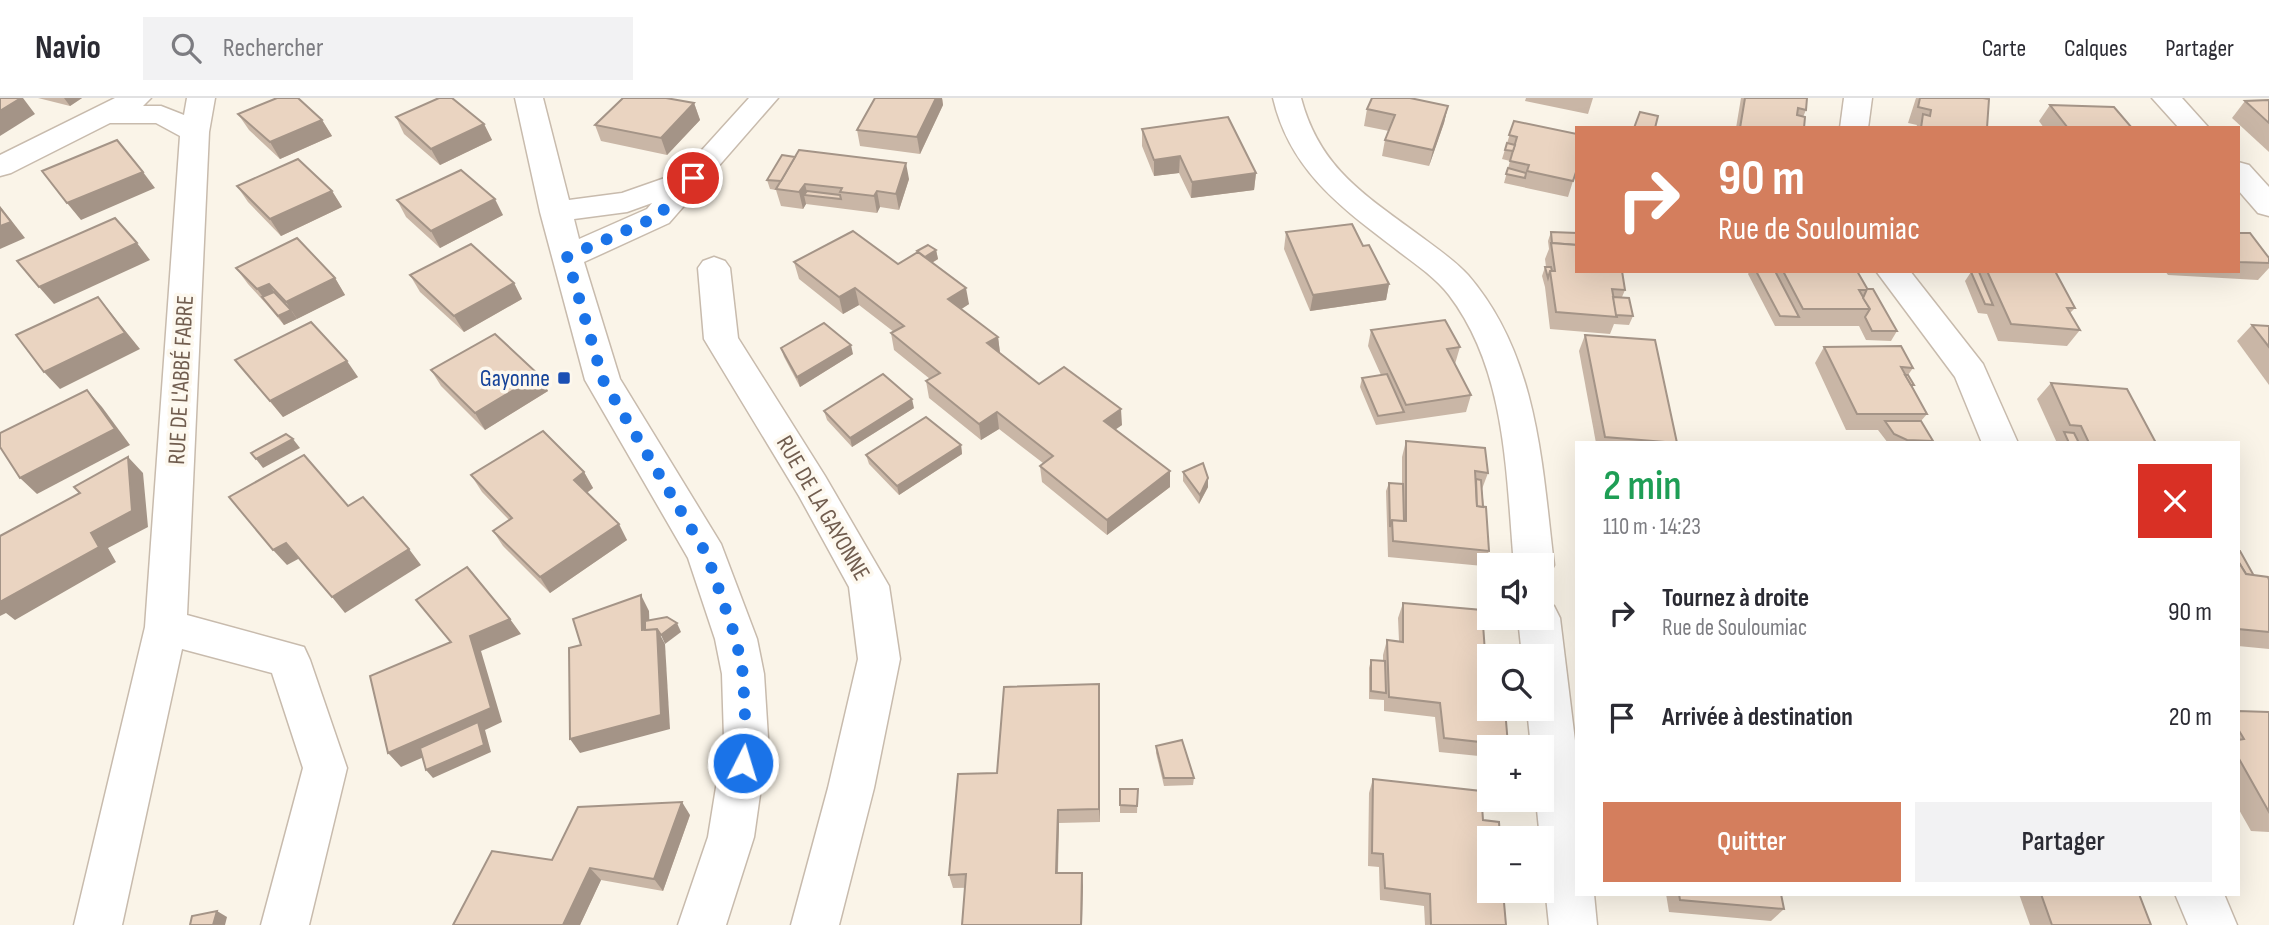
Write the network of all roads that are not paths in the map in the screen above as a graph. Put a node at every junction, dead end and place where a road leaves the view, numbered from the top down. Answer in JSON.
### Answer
{"nodes":[{"id":1,"x":137,"y":98,"type":"edge"},
{"id":2,"x":201,"y":98,"type":"edge"},
{"id":3,"x":529,"y":98,"type":"edge"},
{"id":4,"x":764,"y":98,"type":"edge"},
{"id":5,"x":1287,"y":98,"type":"edge"},
{"id":6,"x":1858,"y":98,"type":"edge"},
{"id":7,"x":2166,"y":98,"type":"edge"},
{"id":8,"x":103,"y":114,"type":"junction"},
{"id":9,"x":1854,"y":126,"type":"edge"},
{"id":10,"x":2193,"y":126,"type":"edge"},
{"id":11,"x":195,"y":132,"type":"junction"},
{"id":12,"x":0,"y":167,"type":"edge"},
{"id":13,"x":693,"y":178,"type":"junction"},
{"id":14,"x":555,"y":212,"type":"junction"},
{"id":15,"x":567,"y":257,"type":"junction"},
{"id":16,"x":714,"y":268,"type":"dead end"},
{"id":17,"x":1894,"y":273,"type":"edge"},
{"id":18,"x":1999,"y":441,"type":"edge"},
{"id":19,"x":1533,"y":553,"type":"edge"},
{"id":20,"x":166,"y":627,"type":"junction"},
{"id":21,"x":1540,"y":630,"type":"edge"},
{"id":22,"x":2200,"y":896,"type":"edge"},
{"id":23,"x":98,"y":925,"type":"edge"},
{"id":24,"x":285,"y":925,"type":"edge"},
{"id":25,"x":702,"y":925,"type":"edge"},
{"id":26,"x":815,"y":925,"type":"edge"},
{"id":27,"x":1573,"y":925,"type":"edge"},
{"id":28,"x":2213,"y":925,"type":"edge"}],
"edges":[{"from":1,"to":8,"type":"street"},
{"from":2,"to":11,"type":"street","name":"RUE DE L'ABBÉ FABRE"},
{"from":3,"to":14,"type":"street"},
{"from":4,"to":13,"type":"street"},
{"from":5,"to":19,"type":"street"},
{"from":6,"to":9,"type":"street"},
{"from":7,"to":10,"type":"street"},
{"from":8,"to":11,"type":"street"},
{"from":8,"to":12,"type":"street"},
{"from":11,"to":20,"type":"street","name":"RUE DE L'ABBÉ FABRE"},
{"from":13,"to":14,"type":"street"},
{"from":13,"to":15,"type":"street"},
{"from":14,"to":15,"type":"street"},
{"from":15,"to":25,"type":"street"},
{"from":16,"to":26,"type":"street","name":"RUE DE LA GAYONNE"},
{"from":17,"to":18,"type":"street"},
{"from":20,"to":23,"type":"street","name":"RUE DE L'ABBÉ FABRE"},
{"from":20,"to":24,"type":"street"},
{"from":21,"to":27,"type":"street"},
{"from":22,"to":28,"type":"street"}]}
